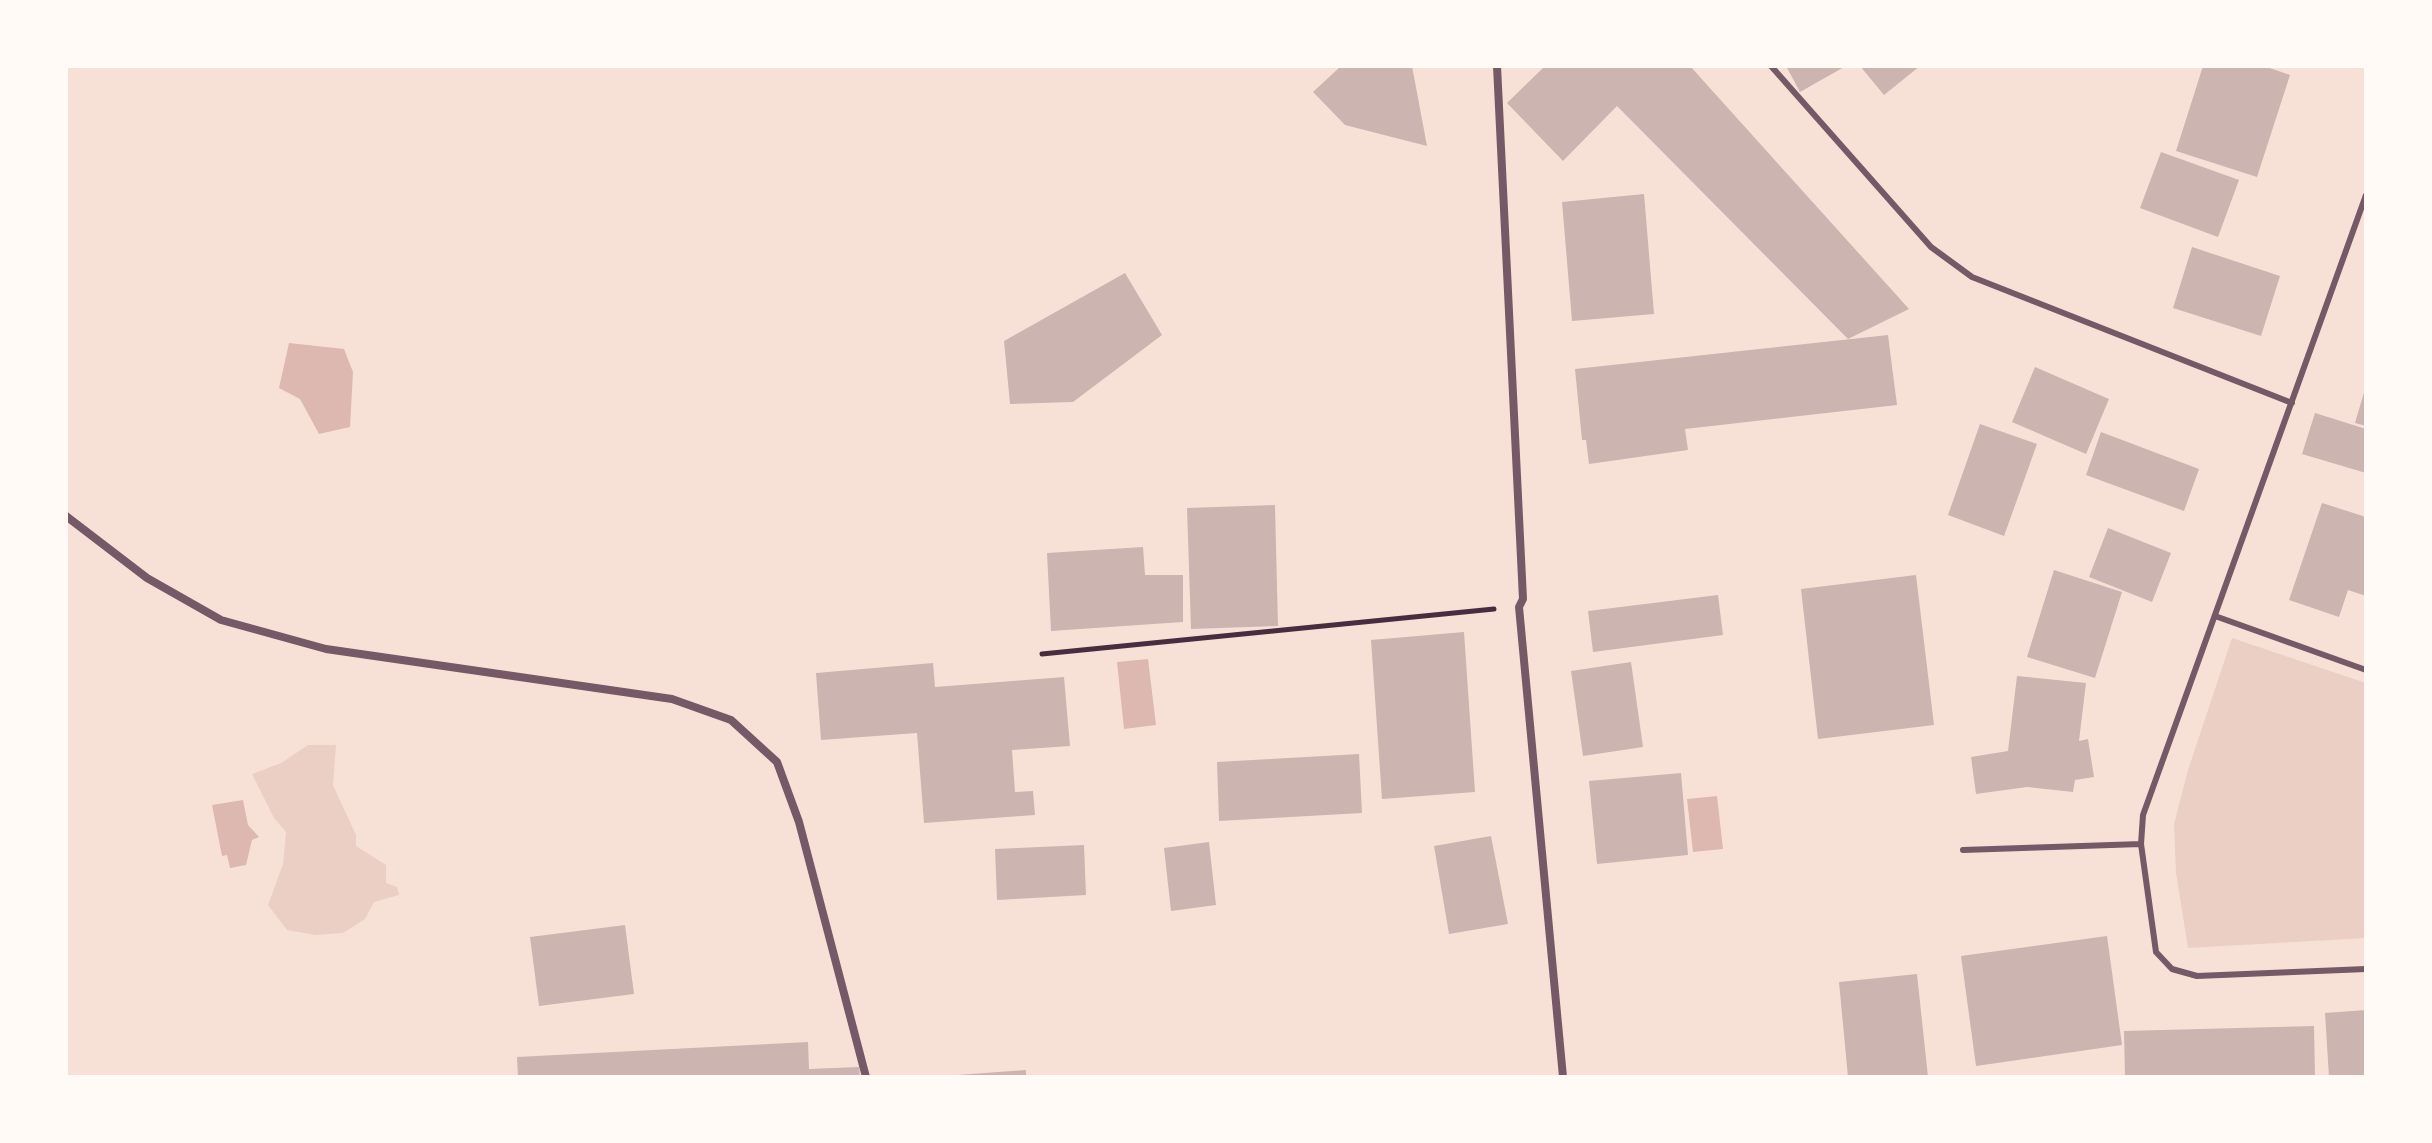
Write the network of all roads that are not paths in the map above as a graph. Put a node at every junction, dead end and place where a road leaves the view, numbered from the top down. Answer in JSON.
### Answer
{"nodes":[{"id":1,"x":1497,"y":66,"type":"edge"},
{"id":2,"x":1771,"y":66,"type":"edge"},
{"id":3,"x":2366,"y":195,"type":"edge"},
{"id":4,"x":2292,"y":403,"type":"junction"},
{"id":5,"x":66,"y":516,"type":"edge"},
{"id":6,"x":2215,"y":616,"type":"junction"},
{"id":7,"x":2366,"y":670,"type":"edge"},
{"id":8,"x":2141,"y":844,"type":"junction"},
{"id":9,"x":1963,"y":850,"type":"dead end"},
{"id":10,"x":2366,"y":969,"type":"edge"},
{"id":11,"x":866,"y":1077,"type":"edge"},
{"id":12,"x":1563,"y":1077,"type":"edge"}],
"edges":[{"from":1,"to":12,"type":"street"},
{"from":2,"to":4,"type":"lane"},
{"from":3,"to":4,"type":"lane"},
{"from":4,"to":6,"type":"lane"},
{"from":5,"to":11,"type":"street"},
{"from":6,"to":7,"type":"lane"},
{"from":6,"to":8,"type":"lane"},
{"from":8,"to":9,"type":"lane"},
{"from":8,"to":10,"type":"lane"}]}
